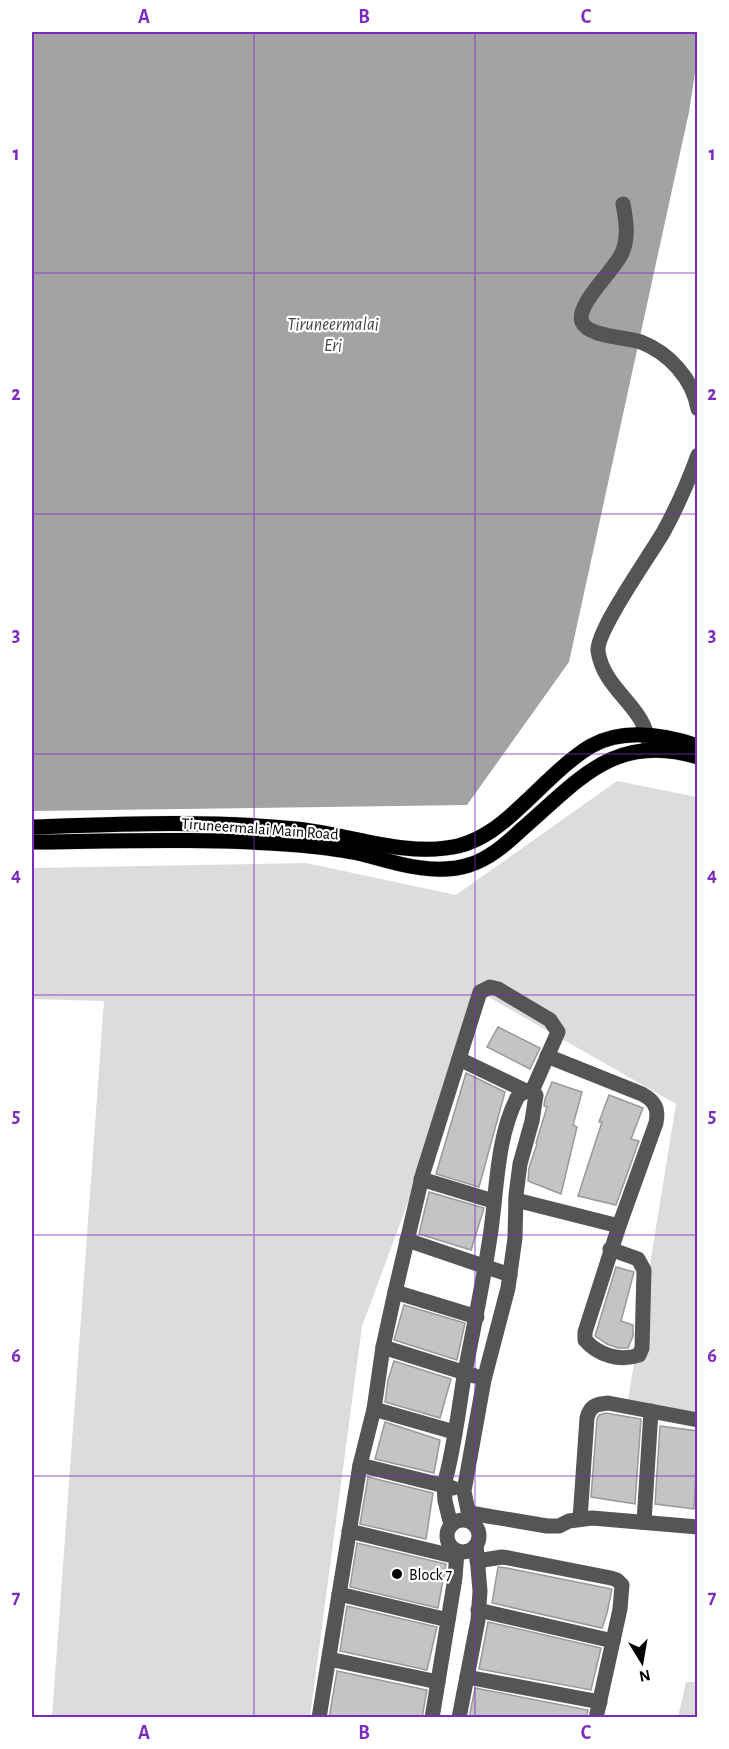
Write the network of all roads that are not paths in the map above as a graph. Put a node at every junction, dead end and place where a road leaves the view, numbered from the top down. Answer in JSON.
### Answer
{"nodes":[{"id":1,"x":623,"y":204,"type":"dead end"},
{"id":2,"x":698,"y":409,"type":"edge"},
{"id":3,"x":698,"y":455,"type":"edge"},
{"id":4,"x":649,"y":743,"type":"junction"},
{"id":5,"x":698,"y":746,"type":"edge"},
{"id":6,"x":698,"y":757,"type":"edge"},
{"id":7,"x":32,"y":827,"type":"edge"},
{"id":8,"x":32,"y":842,"type":"edge"},
{"id":9,"x":547,"y":1056,"type":"junction"},
{"id":10,"x":459,"y":1059,"type":"junction"},
{"id":11,"x":529,"y":1091,"type":"junction"},
{"id":12,"x":421,"y":1179,"type":"junction"},
{"id":13,"x":516,"y":1200,"type":"junction"},
{"id":14,"x":493,"y":1201,"type":"junction"},
{"id":15,"x":619,"y":1226,"type":"junction"},
{"id":16,"x":407,"y":1240,"type":"junction"},
{"id":17,"x":610,"y":1250,"type":"junction"},
{"id":18,"x":485,"y":1267,"type":"junction"},
{"id":19,"x":510,"y":1275,"type":"junction"},
{"id":20,"x":395,"y":1292,"type":"junction"},
{"id":21,"x":477,"y":1317,"type":"junction"},
{"id":22,"x":383,"y":1347,"type":"junction"},
{"id":23,"x":465,"y":1372,"type":"junction"},
{"id":24,"x":484,"y":1380,"type":"junction"},
{"id":25,"x":374,"y":1409,"type":"junction"},
{"id":26,"x":651,"y":1411,"type":"junction"},
{"id":27,"x":698,"y":1420,"type":"edge"},
{"id":28,"x":454,"y":1432,"type":"junction"},
{"id":29,"x":360,"y":1465,"type":"junction"},
{"id":30,"x":444,"y":1485,"type":"junction"},
{"id":31,"x":464,"y":1491,"type":"junction"},
{"id":32,"x":470,"y":1517,"type":"junction"},
{"id":33,"x":580,"y":1519,"type":"junction"},
{"id":34,"x":644,"y":1522,"type":"junction"},
{"id":35,"x":451,"y":1525,"type":"junction"},
{"id":36,"x":698,"y":1527,"type":"edge"},
{"id":37,"x":349,"y":1531,"type":"junction"},
{"id":38,"x":476,"y":1545,"type":"junction"},
{"id":39,"x":457,"y":1554,"type":"junction"},
{"id":40,"x":477,"y":1561,"type":"junction"},
{"id":41,"x":339,"y":1594,"type":"junction"},
{"id":42,"x":478,"y":1610,"type":"junction"},
{"id":43,"x":448,"y":1620,"type":"junction"},
{"id":44,"x":613,"y":1641,"type":"junction"},
{"id":45,"x":329,"y":1659,"type":"junction"},
{"id":46,"x":467,"y":1677,"type":"junction"},
{"id":47,"x":438,"y":1682,"type":"junction"},
{"id":48,"x":598,"y":1710,"type":"edge"},
{"id":49,"x":320,"y":1718,"type":"edge"},
{"id":50,"x":432,"y":1718,"type":"edge"},
{"id":51,"x":459,"y":1718,"type":"edge"}],
"edges":[{"from":1,"to":2,"type":"street"},
{"from":3,"to":4,"type":"street"},
{"from":4,"to":5,"type":"main road","name":"Tiruneermalai Main Road"},
{"from":4,"to":6,"type":"main road","name":"Tiruneermalai Main Road"},
{"from":4,"to":7,"type":"main road","name":"Tiruneermalai Main Road"},
{"from":4,"to":8,"type":"main road","name":"Tiruneermalai Main Road"},
{"from":9,"to":10,"type":"street"},
{"from":9,"to":11,"type":"street"},
{"from":9,"to":15,"type":"street"},
{"from":10,"to":11,"type":"street"},
{"from":10,"to":12,"type":"street"},
{"from":11,"to":13,"type":"street"},
{"from":11,"to":14,"type":"street"},
{"from":12,"to":14,"type":"street"},
{"from":12,"to":16,"type":"street"},
{"from":13,"to":15,"type":"street"},
{"from":13,"to":19,"type":"street"},
{"from":14,"to":18,"type":"street"},
{"from":15,"to":17,"type":"street"},
{"from":16,"to":18,"type":"street"},
{"from":16,"to":20,"type":"street"},
{"from":17,"to":17,"type":"street"},
{"from":18,"to":19,"type":"street"},
{"from":18,"to":21,"type":"street"},
{"from":19,"to":24,"type":"street"},
{"from":20,"to":21,"type":"street"},
{"from":20,"to":22,"type":"street"},
{"from":21,"to":23,"type":"street"},
{"from":22,"to":23,"type":"street"},
{"from":22,"to":25,"type":"street"},
{"from":23,"to":24,"type":"street"},
{"from":23,"to":28,"type":"street"},
{"from":24,"to":31,"type":"street"},
{"from":25,"to":28,"type":"street"},
{"from":25,"to":29,"type":"street"},
{"from":26,"to":27,"type":"street"},
{"from":26,"to":33,"type":"street"},
{"from":26,"to":34,"type":"street"},
{"from":28,"to":30,"type":"street"},
{"from":29,"to":30,"type":"street"},
{"from":29,"to":37,"type":"street"},
{"from":30,"to":31,"type":"street"},
{"from":30,"to":35,"type":"street"},
{"from":31,"to":32,"type":"street"},
{"from":32,"to":33,"type":"street"},
{"from":32,"to":35,"type":"street"},
{"from":32,"to":38,"type":"street"},
{"from":33,"to":34,"type":"street"},
{"from":34,"to":36,"type":"street"},
{"from":35,"to":39,"type":"street"},
{"from":37,"to":39,"type":"street"},
{"from":37,"to":41,"type":"street"},
{"from":38,"to":39,"type":"street"},
{"from":38,"to":40,"type":"street"},
{"from":39,"to":43,"type":"street"},
{"from":40,"to":42,"type":"street"},
{"from":40,"to":44,"type":"street"},
{"from":41,"to":43,"type":"street"},
{"from":41,"to":45,"type":"street"},
{"from":42,"to":44,"type":"street"},
{"from":42,"to":46,"type":"street"},
{"from":43,"to":47,"type":"street"},
{"from":44,"to":48,"type":"street"},
{"from":45,"to":47,"type":"street"},
{"from":45,"to":49,"type":"street"},
{"from":46,"to":48,"type":"street"},
{"from":46,"to":51,"type":"street"},
{"from":47,"to":50,"type":"street"}]}
